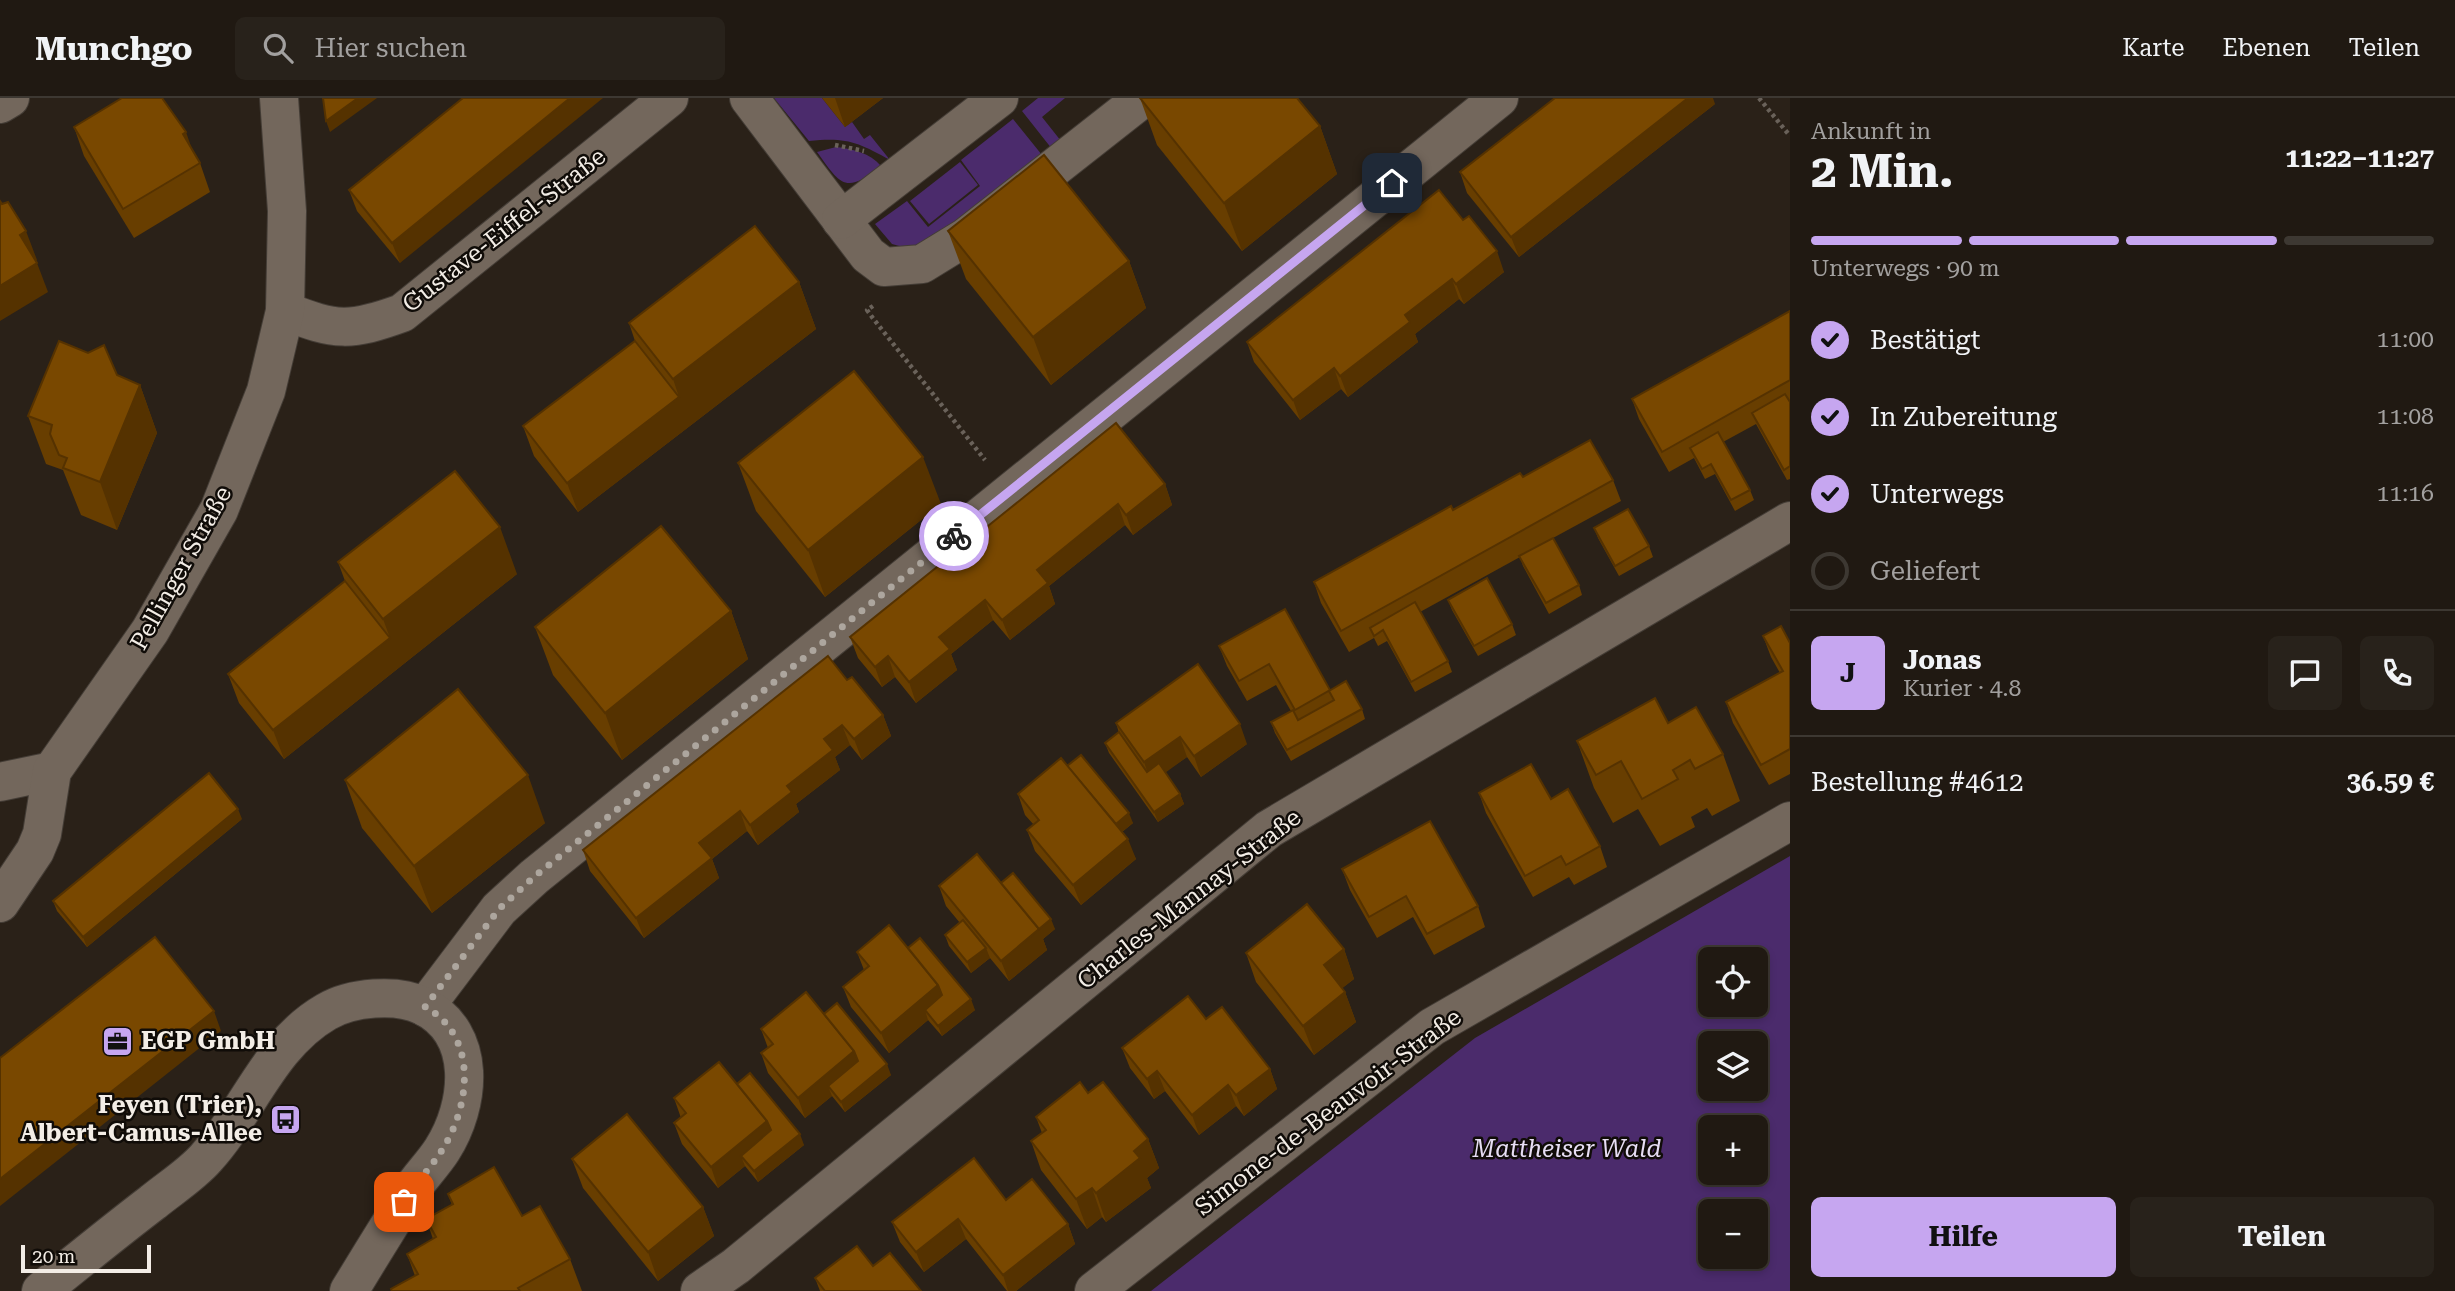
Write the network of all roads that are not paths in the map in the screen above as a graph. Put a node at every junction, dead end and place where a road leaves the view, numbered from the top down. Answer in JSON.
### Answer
{"nodes":[{"id":1,"x":10,"y":98,"type":"edge"},
{"id":2,"x":279,"y":98,"type":"edge"},
{"id":3,"x":669,"y":98,"type":"edge"},
{"id":4,"x":749,"y":98,"type":"edge"},
{"id":5,"x":999,"y":98,"type":"edge"},
{"id":6,"x":1143,"y":98,"type":"edge"},
{"id":7,"x":1499,"y":98,"type":"edge"},
{"id":8,"x":0,"y":104,"type":"edge"},
{"id":9,"x":841,"y":220,"type":"junction"},
{"id":10,"x":285,"y":311,"type":"junction"},
{"id":11,"x":1790,"y":521,"type":"edge"},
{"id":12,"x":52,"y":771,"type":"junction"},
{"id":13,"x":0,"y":782,"type":"edge"},
{"id":14,"x":1790,"y":821,"type":"edge"},
{"id":15,"x":0,"y":903,"type":"edge"},
{"id":16,"x":425,"y":1007,"type":"junction"},
{"id":17,"x":41,"y":1291,"type":"edge"},
{"id":18,"x":349,"y":1291,"type":"edge"},
{"id":19,"x":700,"y":1291,"type":"edge"},
{"id":20,"x":1094,"y":1291,"type":"edge"}],
"edges":[{"from":1,"to":8,"type":"street"},
{"from":2,"to":10,"type":"street","name":"Pellinger Straße"},
{"from":3,"to":10,"type":"street","name":"Gustave-Eiffel-Straße"},
{"from":4,"to":9,"type":"street"},
{"from":5,"to":9,"type":"street"},
{"from":6,"to":9,"type":"street"},
{"from":7,"to":16,"type":"street"},
{"from":10,"to":12,"type":"street","name":"Pellinger Straße"},
{"from":11,"to":19,"type":"street","name":"Charles-Mannay-Straße"},
{"from":12,"to":13,"type":"street"},
{"from":12,"to":15,"type":"street"},
{"from":14,"to":20,"type":"street","name":"Simone-de-Beauvoir-Straße"},
{"from":16,"to":17,"type":"street"},
{"from":16,"to":18,"type":"street"}]}
